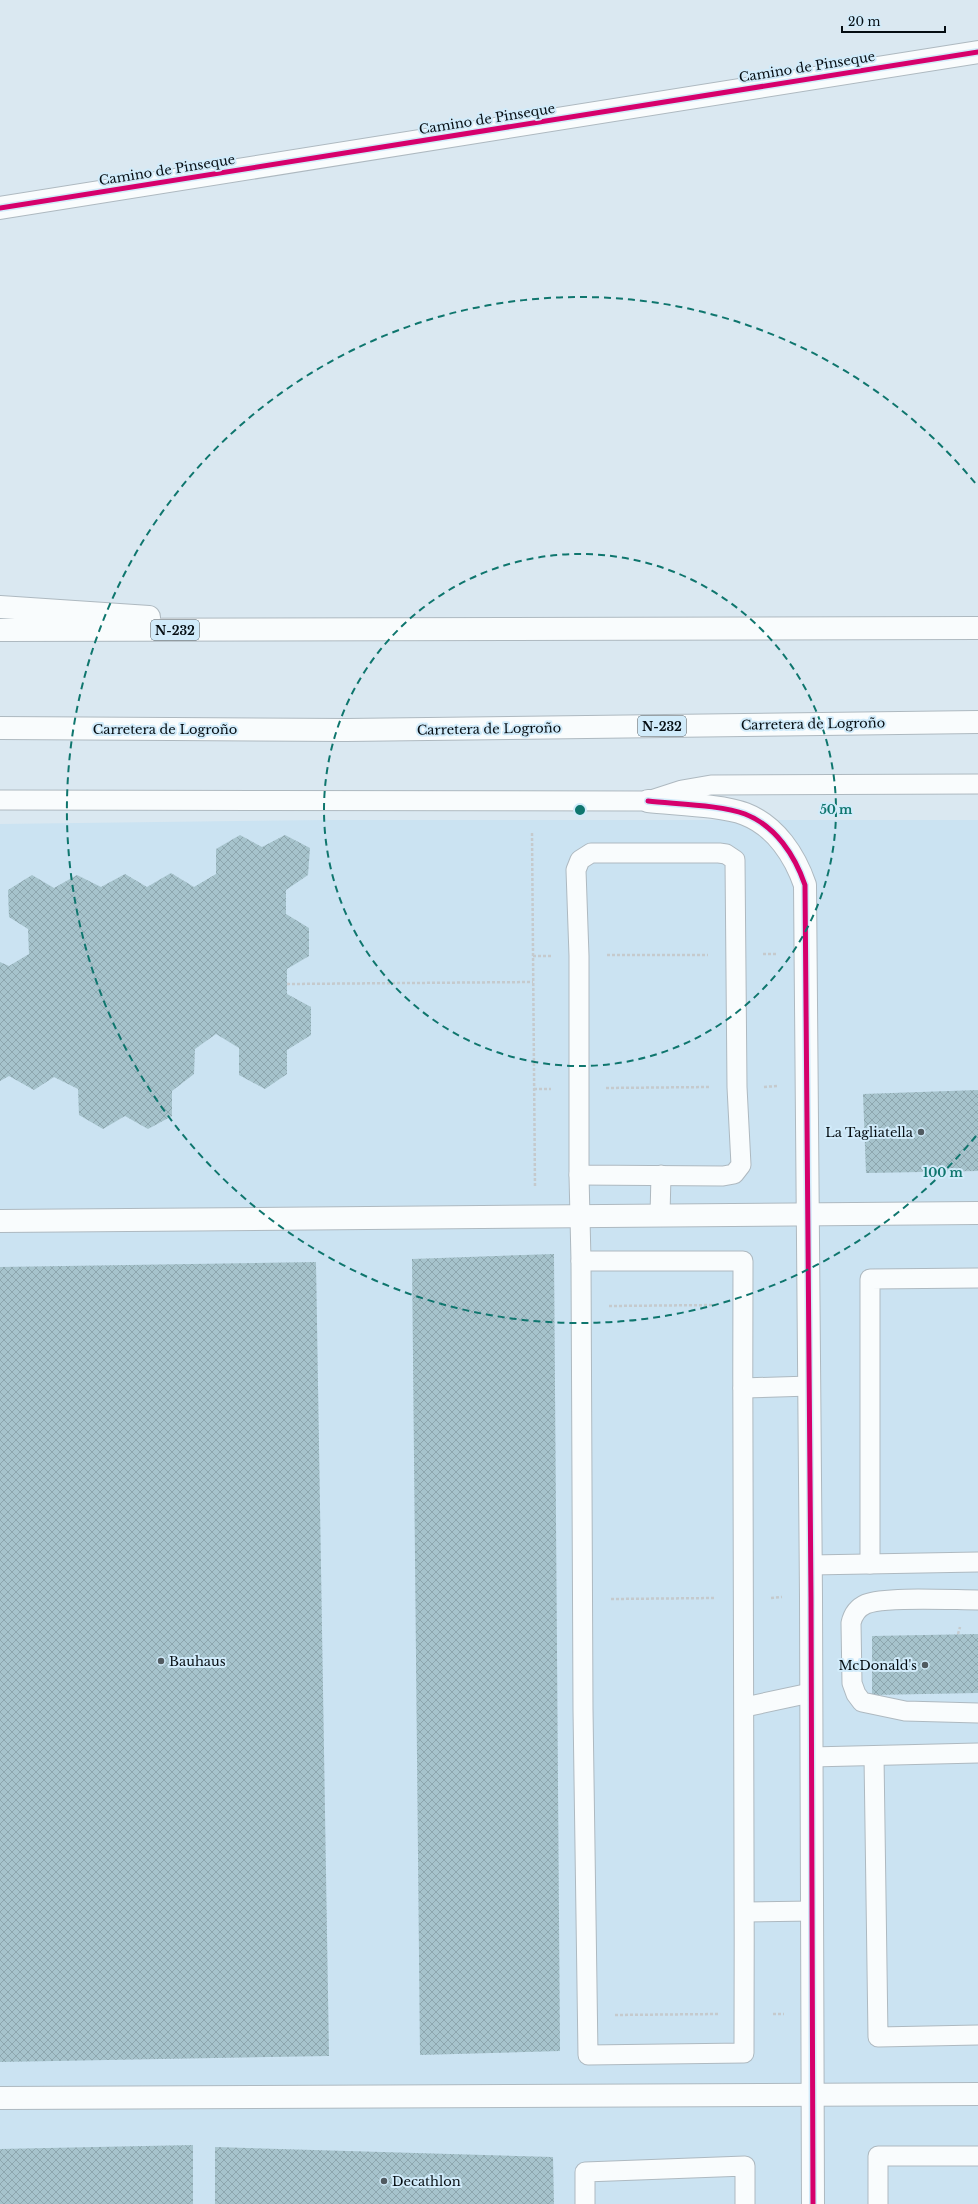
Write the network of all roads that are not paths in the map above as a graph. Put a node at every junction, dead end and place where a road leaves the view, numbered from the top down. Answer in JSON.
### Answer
{"nodes":[{"id":1,"x":978,"y":52,"type":"edge"},
{"id":2,"x":0,"y":208,"type":"edge"},
{"id":3,"x":0,"y":607,"type":"edge"},
{"id":4,"x":978,"y":628,"type":"edge"},
{"id":5,"x":350,"y":629,"type":"junction"},
{"id":6,"x":0,"y":630,"type":"edge"},
{"id":7,"x":978,"y":722,"type":"edge"},
{"id":8,"x":0,"y":728,"type":"edge"},
{"id":9,"x":346,"y":730,"type":"junction"},
{"id":10,"x":0,"y":742,"type":"edge"},
{"id":11,"x":978,"y":784,"type":"edge"},
{"id":12,"x":0,"y":800,"type":"edge"},
{"id":13,"x":648,"y":801,"type":"junction"},
{"id":14,"x":579,"y":1175,"type":"junction"},
{"id":15,"x":661,"y":1175,"type":"junction"},
{"id":16,"x":809,"y":1213,"type":"junction"},
{"id":17,"x":978,"y":1213,"type":"edge"},
{"id":18,"x":581,"y":1215,"type":"junction"},
{"id":19,"x":660,"y":1215,"type":"junction"},
{"id":20,"x":0,"y":1221,"type":"edge"},
{"id":21,"x":581,"y":1261,"type":"junction"},
{"id":22,"x":978,"y":1278,"type":"edge"},
{"id":23,"x":810,"y":1386,"type":"junction"},
{"id":24,"x":743,"y":1388,"type":"junction"},
{"id":25,"x":978,"y":1562,"type":"edge"},
{"id":26,"x":870,"y":1564,"type":"junction"},
{"id":27,"x":811,"y":1565,"type":"junction"},
{"id":28,"x":978,"y":1600,"type":"edge"},
{"id":29,"x":810,"y":1693,"type":"junction"},
{"id":30,"x":745,"y":1707,"type":"junction"},
{"id":31,"x":978,"y":1713,"type":"edge"},
{"id":32,"x":978,"y":1753,"type":"edge"},
{"id":33,"x":874,"y":1756,"type":"junction"},
{"id":34,"x":811,"y":1757,"type":"junction"},
{"id":35,"x":812,"y":1911,"type":"junction"},
{"id":36,"x":745,"y":1912,"type":"junction"},
{"id":37,"x":978,"y":2035,"type":"edge"},
{"id":38,"x":978,"y":2094,"type":"edge"},
{"id":39,"x":813,"y":2095,"type":"junction"},
{"id":40,"x":0,"y":2098,"type":"edge"},
{"id":41,"x":978,"y":2156,"type":"edge"},
{"id":42,"x":586,"y":2204,"type":"edge"},
{"id":43,"x":745,"y":2204,"type":"edge"},
{"id":44,"x":813,"y":2204,"type":"edge"},
{"id":45,"x":878,"y":2204,"type":"edge"}],
"edges":[{"from":1,"to":2,"type":"main road","name":"Camino de Pinseque"},
{"from":3,"to":5,"type":"main road"},
{"from":4,"to":5,"type":"main road","number":"N-232"},
{"from":5,"to":6,"type":"main road","number":"N-232"},
{"from":7,"to":9,"type":"main road","name":"Carretera de Logroño","number":"N-232"},
{"from":8,"to":9,"type":"main road","name":"Carretera de Logroño","number":"N-232"},
{"from":9,"to":10,"type":"main road"},
{"from":11,"to":13,"type":"lane"},
{"from":12,"to":13,"type":"lane"},
{"from":13,"to":16,"type":"main road"},
{"from":14,"to":15,"type":"lane"},
{"from":14,"to":15,"type":"lane"},
{"from":14,"to":18,"type":"lane"},
{"from":15,"to":19,"type":"lane"},
{"from":16,"to":17,"type":"main road"},
{"from":16,"to":19,"type":"main road"},
{"from":16,"to":23,"type":"main road"},
{"from":18,"to":19,"type":"main road"},
{"from":18,"to":20,"type":"main road"},
{"from":18,"to":21,"type":"lane"},
{"from":21,"to":24,"type":"lane"},
{"from":21,"to":36,"type":"lane"},
{"from":22,"to":26,"type":"lane"},
{"from":23,"to":24,"type":"lane"},
{"from":23,"to":27,"type":"main road"},
{"from":24,"to":30,"type":"lane"},
{"from":25,"to":26,"type":"lane"},
{"from":26,"to":27,"type":"lane"},
{"from":27,"to":29,"type":"main road"},
{"from":28,"to":31,"type":"lane"},
{"from":29,"to":30,"type":"lane"},
{"from":29,"to":34,"type":"main road"},
{"from":30,"to":36,"type":"lane"},
{"from":32,"to":33,"type":"lane"},
{"from":33,"to":34,"type":"lane"},
{"from":33,"to":37,"type":"lane"},
{"from":34,"to":35,"type":"main road"},
{"from":35,"to":36,"type":"lane"},
{"from":35,"to":39,"type":"main road"},
{"from":38,"to":39,"type":"main road"},
{"from":39,"to":40,"type":"main road"},
{"from":39,"to":44,"type":"main road"},
{"from":41,"to":45,"type":"lane"},
{"from":42,"to":43,"type":"lane"}]}
